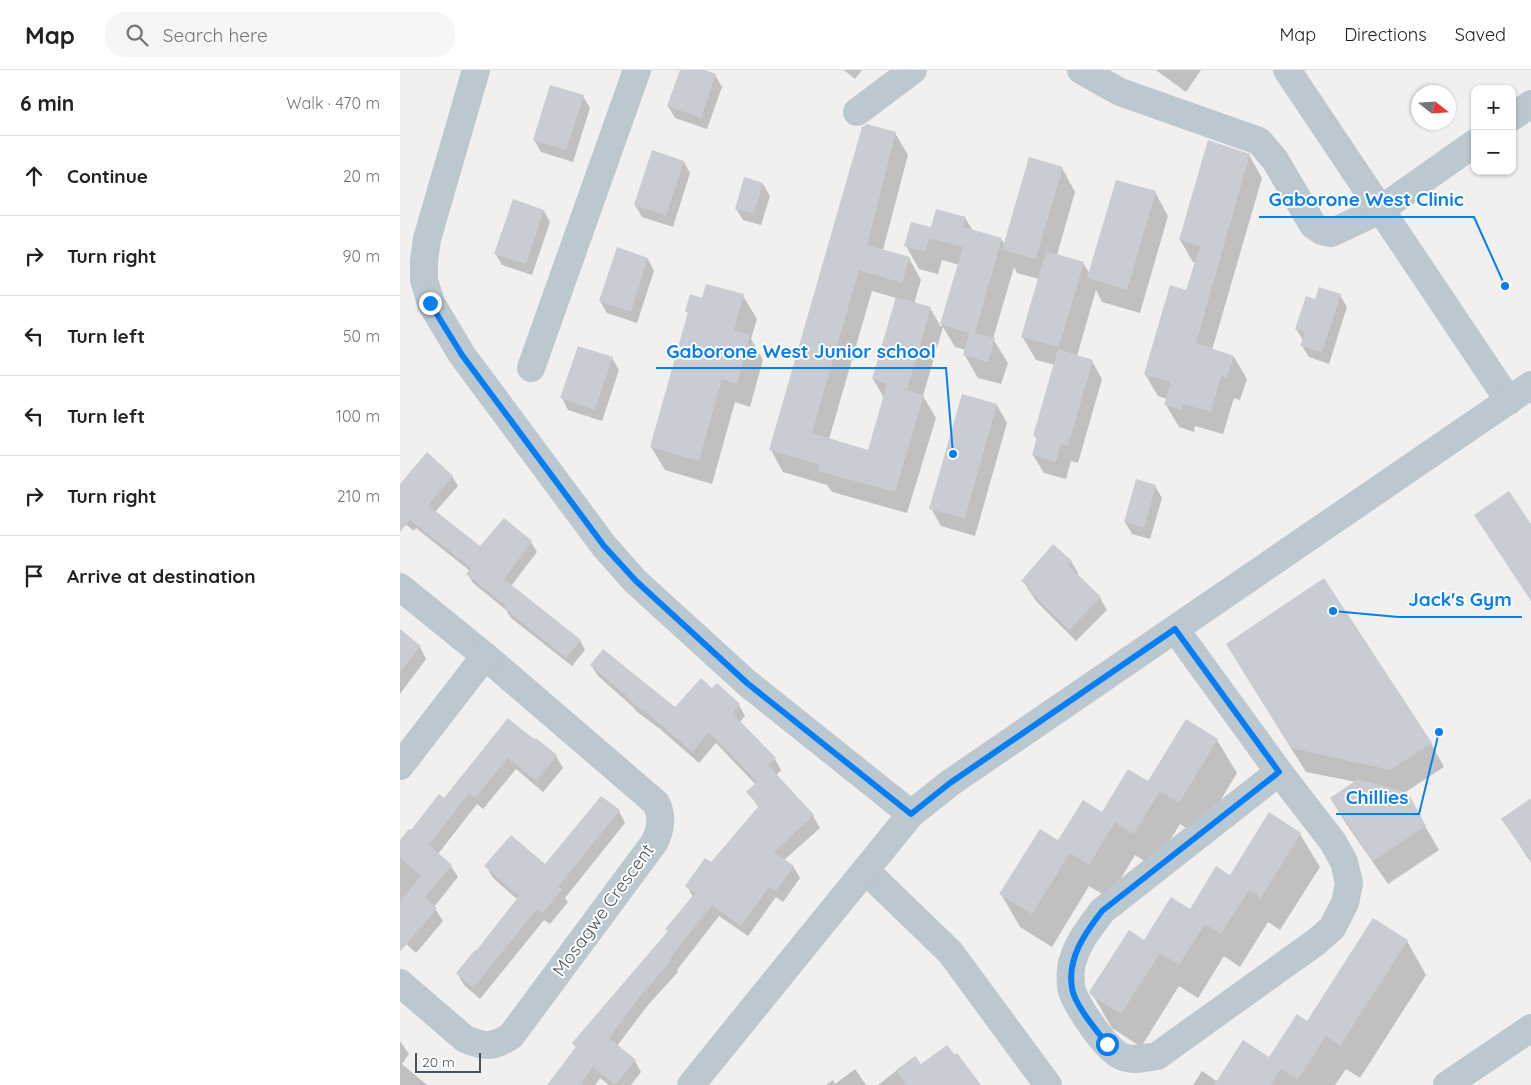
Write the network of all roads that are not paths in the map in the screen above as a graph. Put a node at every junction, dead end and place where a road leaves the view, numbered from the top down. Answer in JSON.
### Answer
{"nodes":[{"id":1,"x":476,"y":70,"type":"edge"},
{"id":2,"x":637,"y":70,"type":"edge"},
{"id":3,"x":913,"y":70,"type":"edge"},
{"id":4,"x":1081,"y":70,"type":"edge"},
{"id":5,"x":1287,"y":70,"type":"edge"},
{"id":6,"x":1531,"y":104,"type":"edge"},
{"id":7,"x":857,"y":112,"type":"dead end"},
{"id":8,"x":1516,"y":114,"type":"edge"},
{"id":9,"x":1471,"y":146,"type":"edge"},
{"id":10,"x":1380,"y":210,"type":"junction"},
{"id":11,"x":531,"y":368,"type":"dead end"},
{"id":12,"x":1531,"y":385,"type":"edge"},
{"id":13,"x":1509,"y":400,"type":"junction"},
{"id":14,"x":400,"y":587,"type":"edge"},
{"id":15,"x":1175,"y":629,"type":"junction"},
{"id":16,"x":485,"y":656,"type":"junction"},
{"id":17,"x":400,"y":766,"type":"edge"},
{"id":18,"x":1279,"y":772,"type":"junction"},
{"id":19,"x":911,"y":814,"type":"junction"},
{"id":20,"x":866,"y":871,"type":"junction"},
{"id":21,"x":400,"y":983,"type":"edge"},
{"id":22,"x":1531,"y":1028,"type":"edge"},
{"id":23,"x":691,"y":1085,"type":"edge"},
{"id":24,"x":1048,"y":1085,"type":"edge"},
{"id":25,"x":1447,"y":1085,"type":"edge"}],
"edges":[{"from":1,"to":19,"type":"street"},
{"from":2,"to":11,"type":"street"},
{"from":3,"to":7,"type":"street"},
{"from":4,"to":10,"type":"street"},
{"from":5,"to":10,"type":"street"},
{"from":6,"to":8,"type":"street"},
{"from":9,"to":10,"type":"street"},
{"from":10,"to":13,"type":"street"},
{"from":12,"to":13,"type":"street"},
{"from":13,"to":15,"type":"street"},
{"from":14,"to":16,"type":"street","name":"Mosagwe Crescent"},
{"from":15,"to":18,"type":"street"},
{"from":15,"to":19,"type":"street"},
{"from":16,"to":17,"type":"street"},
{"from":16,"to":21,"type":"street","name":"Mosagwe Crescent"},
{"from":18,"to":18,"type":"street"},
{"from":19,"to":20,"type":"street"},
{"from":20,"to":23,"type":"street"},
{"from":20,"to":24,"type":"street"},
{"from":22,"to":25,"type":"street"}]}
